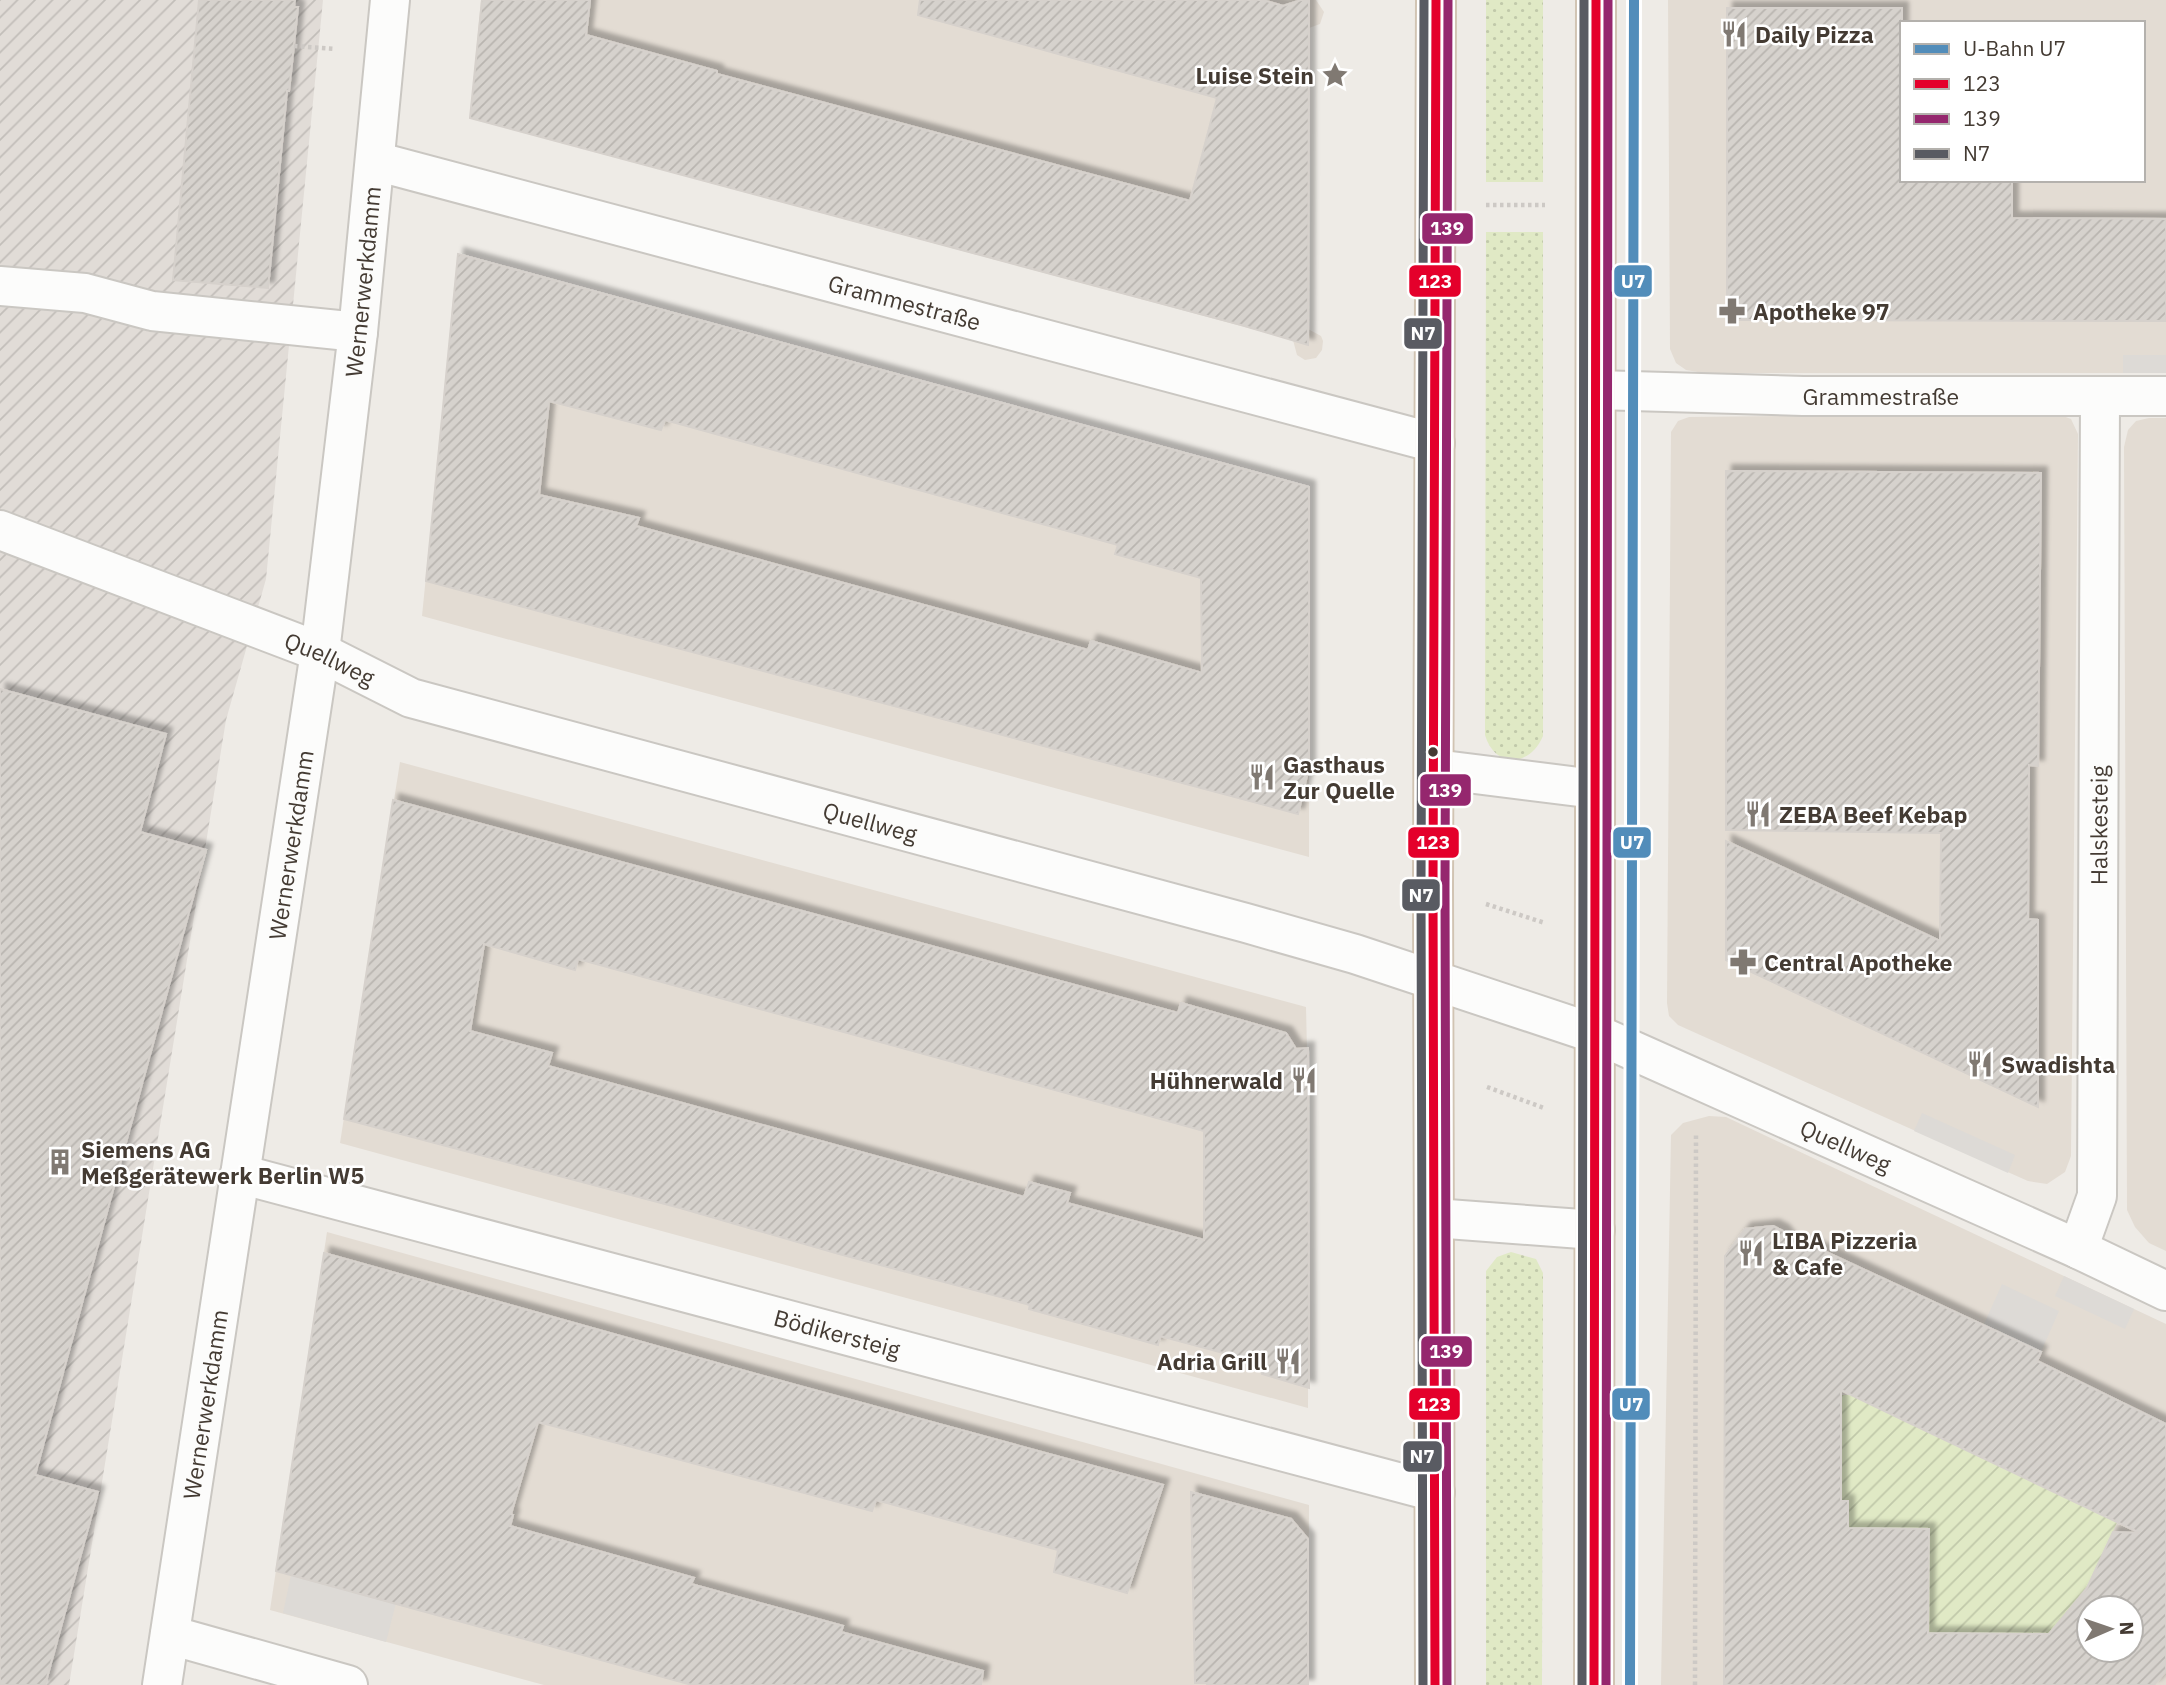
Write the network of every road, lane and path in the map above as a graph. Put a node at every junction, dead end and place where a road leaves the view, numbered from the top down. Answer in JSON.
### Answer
{"nodes":[{"id":1,"x":390,"y":0,"type":"edge"},
{"id":2,"x":1436,"y":0,"type":"edge"},
{"id":3,"x":1596,"y":0,"type":"edge"},
{"id":4,"x":295,"y":46,"type":"dead end"},
{"id":5,"x":335,"y":49,"type":"dead end"},
{"id":6,"x":375,"y":161,"type":"junction"},
{"id":7,"x":1486,"y":205,"type":"dead end"},
{"id":8,"x":1545,"y":205,"type":"dead end"},
{"id":9,"x":0,"y":286,"type":"edge"},
{"id":10,"x":358,"y":332,"type":"junction"},
{"id":11,"x":1596,"y":390,"type":"junction"},
{"id":12,"x":2166,"y":396,"type":"edge"},
{"id":13,"x":2100,"y":397,"type":"junction"},
{"id":14,"x":1435,"y":443,"type":"junction"},
{"id":15,"x":0,"y":530,"type":"edge"},
{"id":16,"x":320,"y":652,"type":"junction"},
{"id":17,"x":1434,"y":769,"type":"junction"},
{"id":18,"x":1595,"y":789,"type":"junction"},
{"id":19,"x":1486,"y":904,"type":"dead end"},
{"id":20,"x":1545,"y":923,"type":"dead end"},
{"id":21,"x":1434,"y":979,"type":"junction"},
{"id":22,"x":1595,"y":1034,"type":"junction"},
{"id":23,"x":1487,"y":1087,"type":"dead end"},
{"id":24,"x":1544,"y":1108,"type":"dead end"},
{"id":25,"x":1696,"y":1130,"type":"dead end"},
{"id":26,"x":240,"y":1174,"type":"junction"},
{"id":27,"x":1434,"y":1218,"type":"junction"},
{"id":28,"x":1595,"y":1230,"type":"junction"},
{"id":29,"x":2078,"y":1249,"type":"junction"},
{"id":30,"x":2166,"y":1291,"type":"edge"},
{"id":31,"x":1435,"y":1492,"type":"junction"},
{"id":32,"x":170,"y":1635,"type":"junction"},
{"id":33,"x":162,"y":1685,"type":"edge"},
{"id":34,"x":348,"y":1685,"type":"edge"},
{"id":35,"x":1435,"y":1685,"type":"edge"},
{"id":36,"x":1594,"y":1685,"type":"edge"},
{"id":37,"x":1695,"y":1685,"type":"edge"}],
"edges":[{"from":1,"to":6,"type":"street","name":"Wernerwerkdamm"},
{"from":2,"to":14,"type":"main road"},
{"from":3,"to":11,"type":"main road"},
{"from":4,"to":5,"type":"path"},
{"from":6,"to":10,"type":"street","name":"Wernerwerkdamm"},
{"from":6,"to":14,"type":"street","name":"Grammestraße"},
{"from":7,"to":8,"type":"path"},
{"from":9,"to":10,"type":"street"},
{"from":10,"to":16,"type":"street","name":"Wernerwerkdamm"},
{"from":11,"to":13,"type":"street","name":"Grammestraße"},
{"from":11,"to":18,"type":"main road"},
{"from":12,"to":13,"type":"street","name":"Grammestraße"},
{"from":13,"to":29,"type":"street","name":"Halskesteig"},
{"from":14,"to":17,"type":"main road"},
{"from":15,"to":16,"type":"street","name":"Quellweg"},
{"from":16,"to":21,"type":"street","name":"Quellweg"},
{"from":16,"to":26,"type":"street","name":"Wernerwerkdamm"},
{"from":17,"to":18,"type":"street"},
{"from":17,"to":21,"type":"main road"},
{"from":18,"to":22,"type":"main road"},
{"from":19,"to":20,"type":"path"},
{"from":21,"to":22,"type":"street","name":"Quellweg"},
{"from":21,"to":27,"type":"main road"},
{"from":22,"to":28,"type":"main road"},
{"from":22,"to":29,"type":"street","name":"Quellweg"},
{"from":23,"to":24,"type":"path"},
{"from":25,"to":37,"type":"path"},
{"from":26,"to":31,"type":"street","name":"Bödikersteig"},
{"from":26,"to":32,"type":"street","name":"Wernerwerkdamm"},
{"from":27,"to":28,"type":"street"},
{"from":27,"to":31,"type":"main road"},
{"from":28,"to":36,"type":"main road"},
{"from":29,"to":30,"type":"street","name":"Quellweg"},
{"from":31,"to":35,"type":"main road"},
{"from":32,"to":33,"type":"street","name":"Wernerwerkdamm"},
{"from":32,"to":34,"type":"street"}]}
